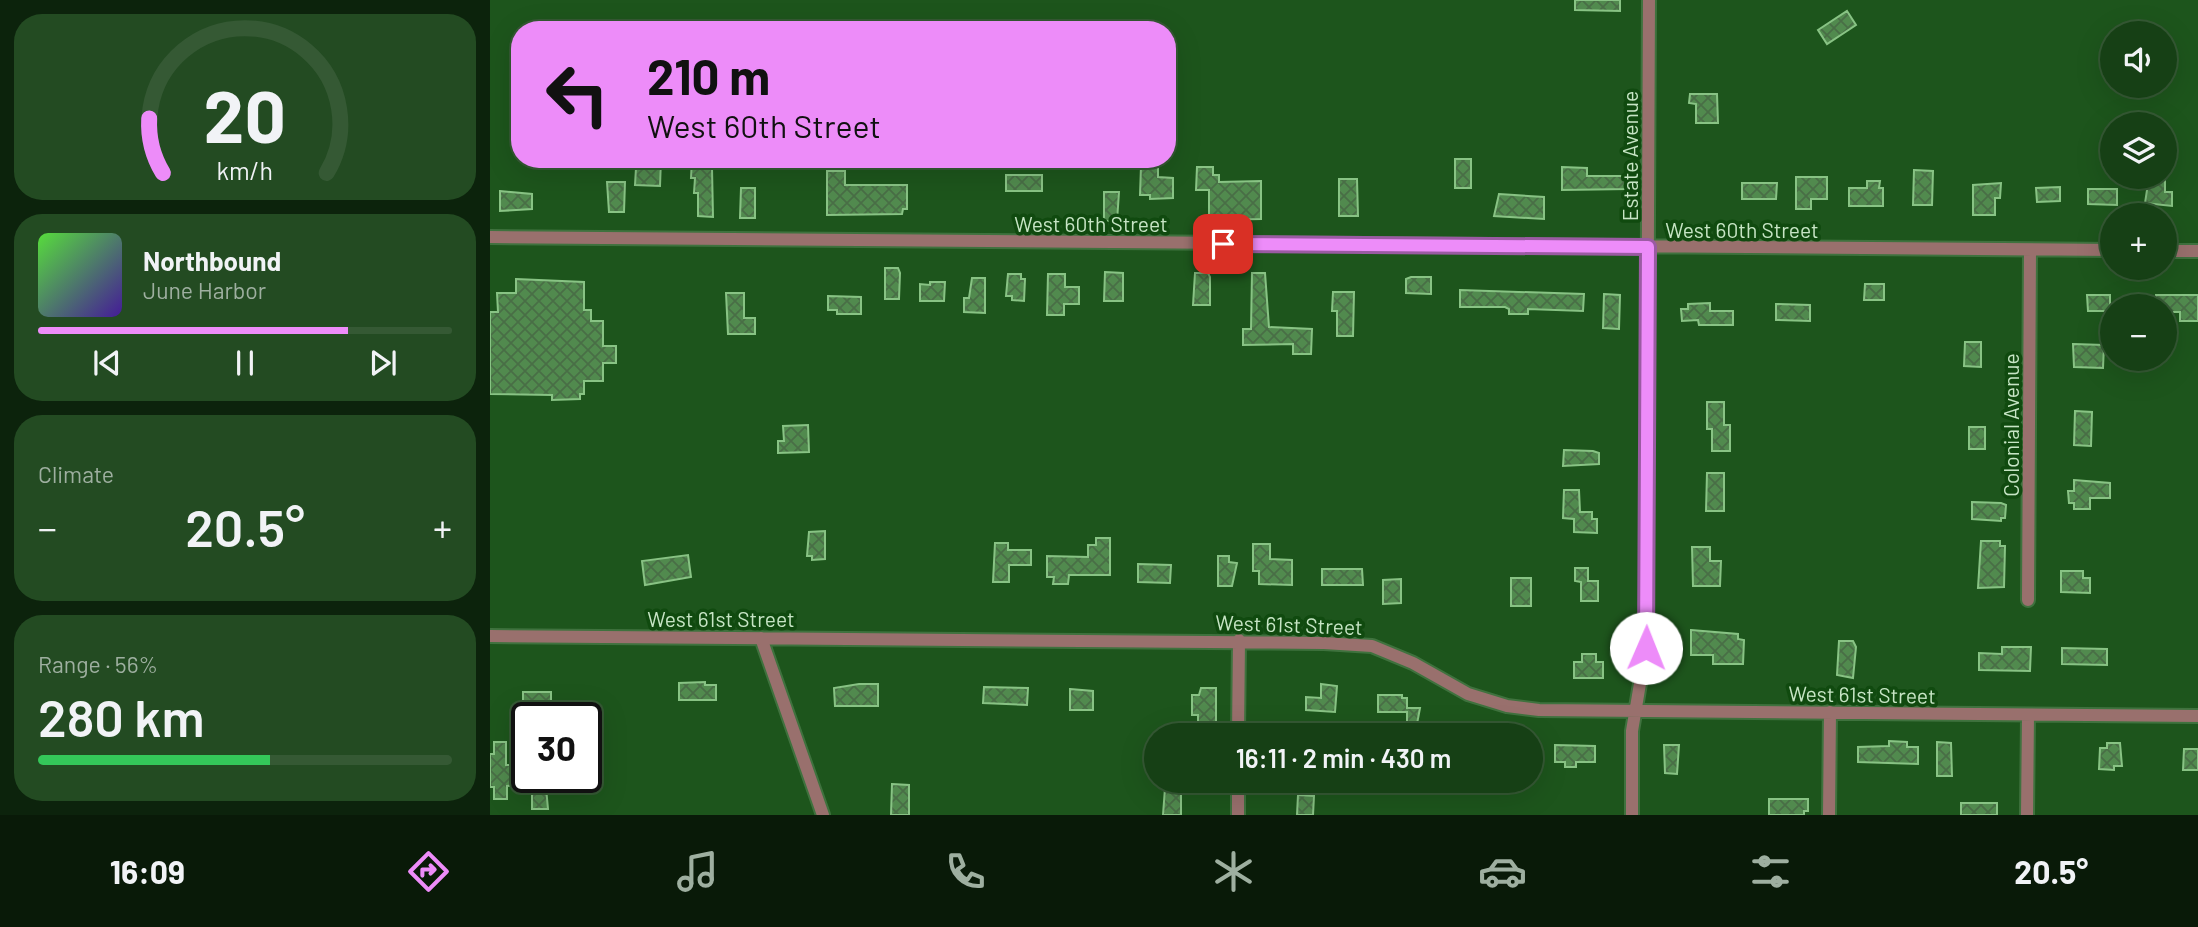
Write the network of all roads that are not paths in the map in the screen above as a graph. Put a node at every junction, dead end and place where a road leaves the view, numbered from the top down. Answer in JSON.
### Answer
{"nodes":[{"id":1,"x":1649,"y":0,"type":"edge"},
{"id":2,"x":490,"y":237,"type":"edge"},
{"id":3,"x":1648,"y":247,"type":"junction"},
{"id":4,"x":2030,"y":250,"type":"junction"},
{"id":5,"x":2100,"y":250,"type":"edge"},
{"id":6,"x":2177,"y":251,"type":"edge"},
{"id":7,"x":2198,"y":251,"type":"edge"},
{"id":8,"x":2028,"y":600,"type":"dead end"},
{"id":9,"x":490,"y":636,"type":"edge"},
{"id":10,"x":761,"y":638,"type":"junction"},
{"id":11,"x":1239,"y":640,"type":"junction"},
{"id":12,"x":1636,"y":710,"type":"junction"},
{"id":13,"x":1830,"y":712,"type":"junction"},
{"id":14,"x":2028,"y":715,"type":"junction"},
{"id":15,"x":2198,"y":716,"type":"edge"},
{"id":16,"x":1238,"y":723,"type":"edge"},
{"id":17,"x":1238,"y":793,"type":"edge"},
{"id":18,"x":823,"y":815,"type":"edge"},
{"id":19,"x":1238,"y":815,"type":"edge"},
{"id":20,"x":1632,"y":815,"type":"edge"},
{"id":21,"x":1829,"y":815,"type":"edge"},
{"id":22,"x":2027,"y":815,"type":"edge"}],
"edges":[{"from":1,"to":3,"type":"street","name":"Estate Avenue"},
{"from":2,"to":3,"type":"street","name":"West 60th Street"},
{"from":3,"to":4,"type":"street","name":"West 60th Street"},
{"from":3,"to":12,"type":"street","name":"Estate Avenue"},
{"from":4,"to":5,"type":"street","name":"West 60th Street"},
{"from":4,"to":8,"type":"street","name":"Colonial Avenue"},
{"from":6,"to":7,"type":"street"},
{"from":9,"to":10,"type":"street","name":"West 61st Street"},
{"from":10,"to":11,"type":"street","name":"West 61st Street"},
{"from":10,"to":18,"type":"street"},
{"from":11,"to":12,"type":"street","name":"West 61st Street"},
{"from":11,"to":16,"type":"street"},
{"from":12,"to":13,"type":"street","name":"West 61st Street"},
{"from":12,"to":20,"type":"street","name":"Estate Avenue"},
{"from":13,"to":14,"type":"street","name":"West 61st Street"},
{"from":13,"to":21,"type":"street"},
{"from":14,"to":15,"type":"street","name":"West 61st Street"},
{"from":14,"to":22,"type":"street"},
{"from":17,"to":19,"type":"street"}]}
